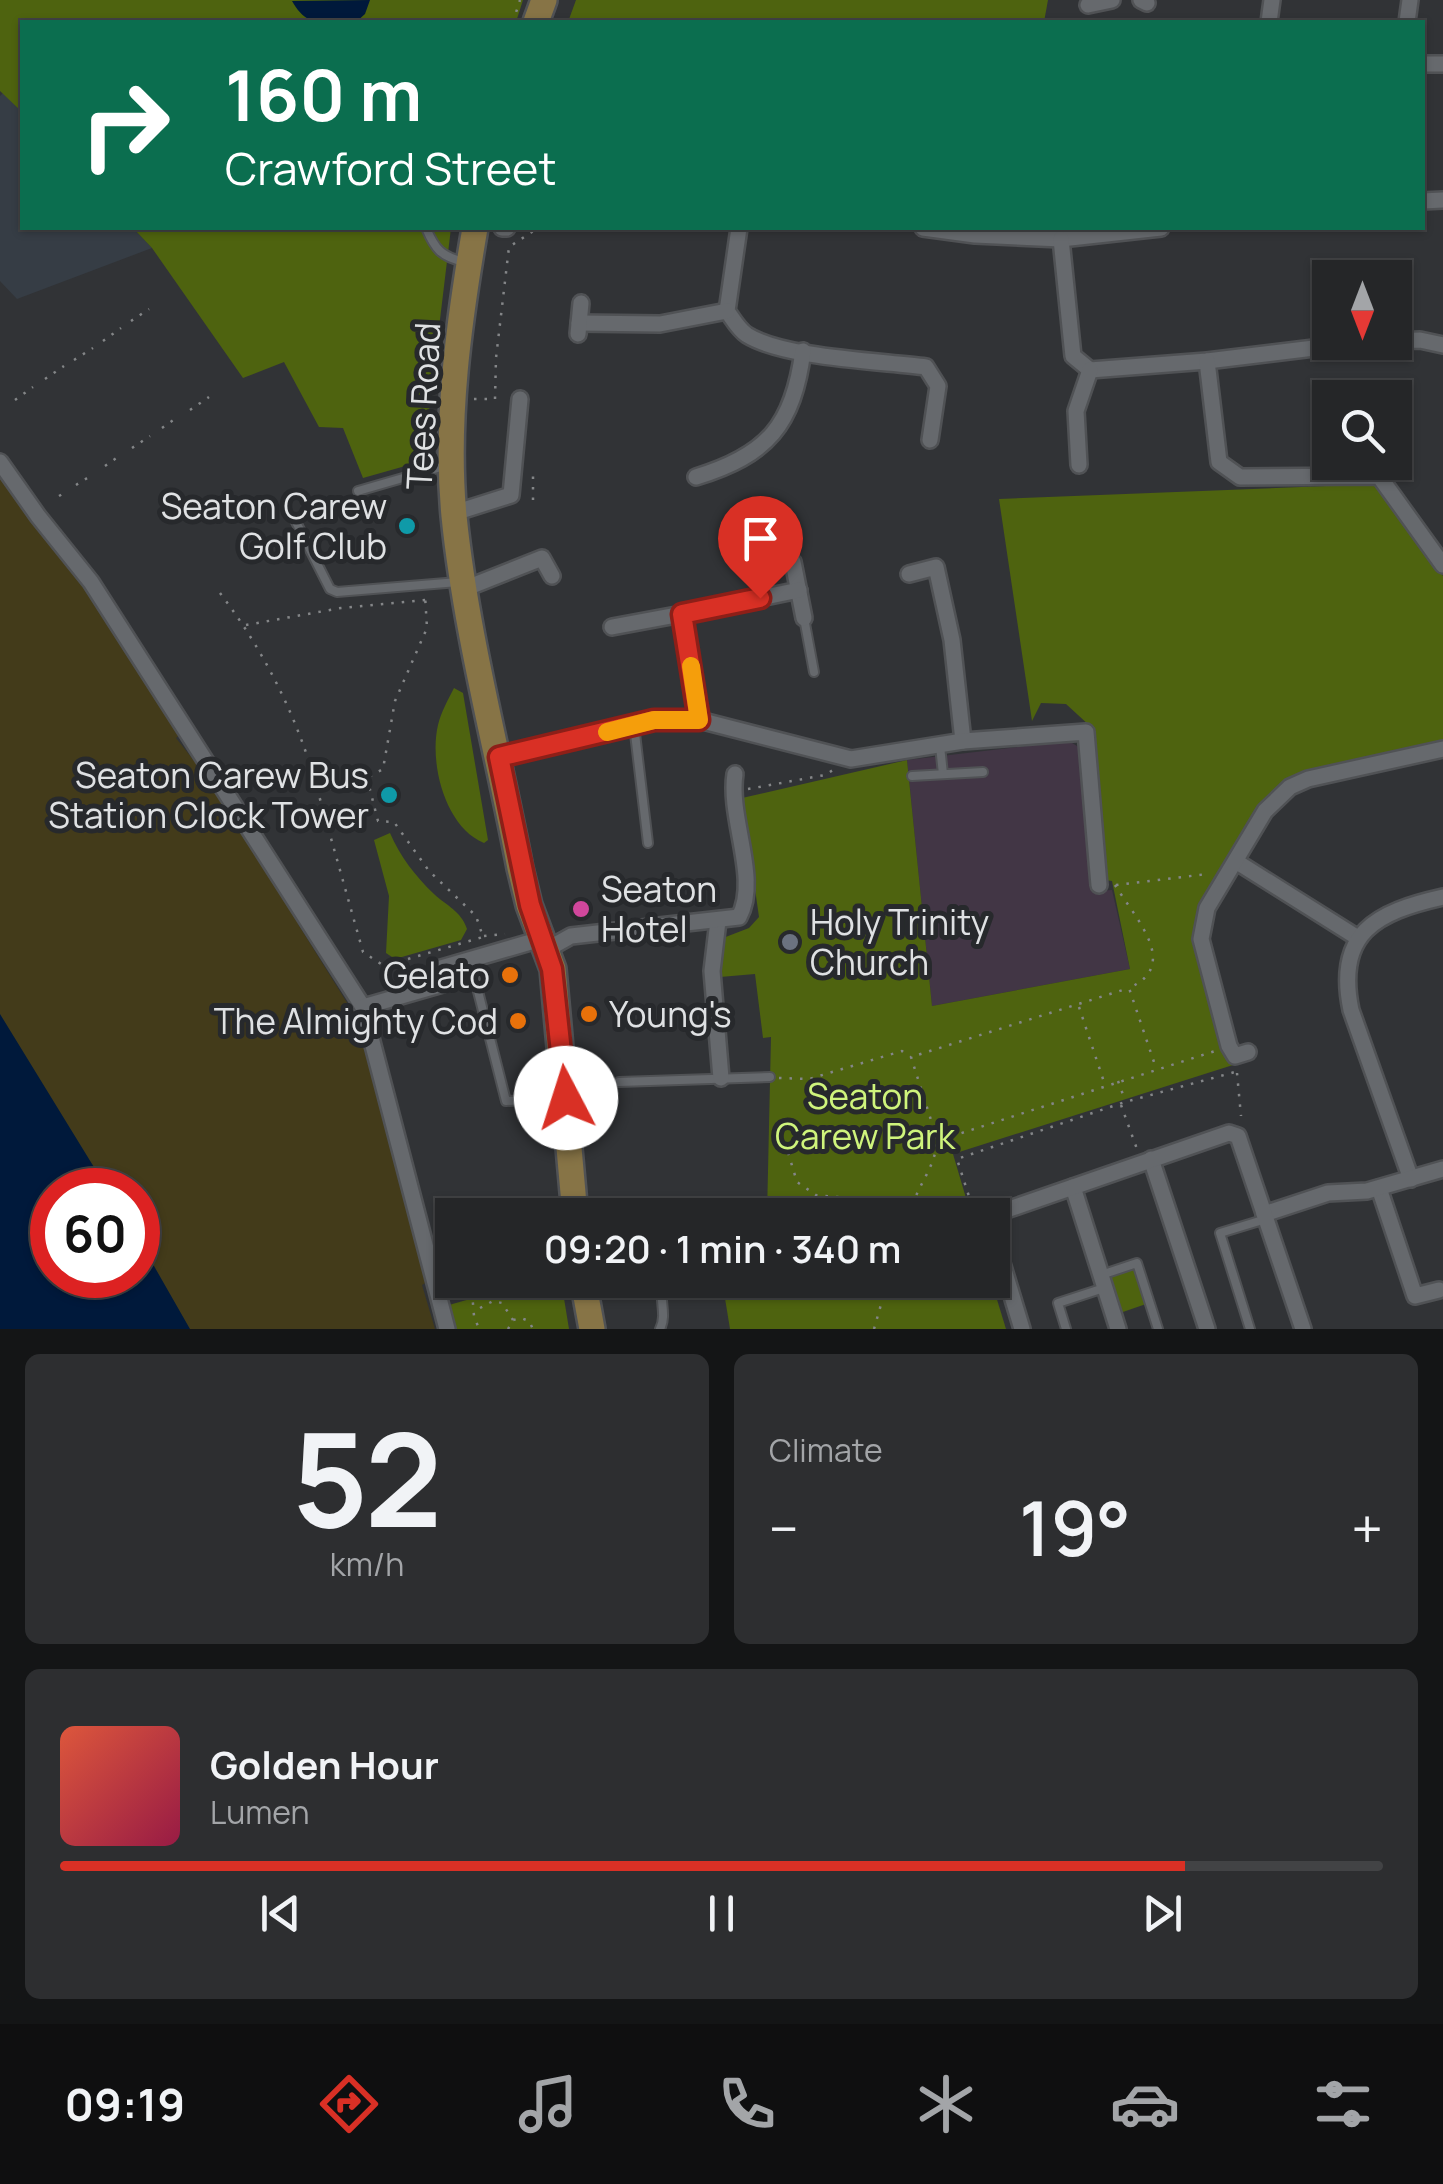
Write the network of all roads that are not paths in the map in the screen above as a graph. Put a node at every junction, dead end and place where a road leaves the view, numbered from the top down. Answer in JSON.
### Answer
{"nodes":[{"id":1,"x":1112,"y":0,"type":"edge"},
{"id":2,"x":1088,"y":5,"type":"dead end"},
{"id":3,"x":427,"y":230,"type":"edge"},
{"id":4,"x":476,"y":230,"type":"edge"},
{"id":5,"x":739,"y":230,"type":"edge"},
{"id":6,"x":938,"y":230,"type":"edge"},
{"id":7,"x":1134,"y":230,"type":"edge"},
{"id":8,"x":1061,"y":239,"type":"junction"},
{"id":9,"x":469,"y":263,"type":"junction"},
{"id":10,"x":581,"y":303,"type":"dead end"},
{"id":11,"x":727,"y":311,"type":"junction"},
{"id":12,"x":1412,"y":340,"type":"edge"},
{"id":13,"x":1443,"y":345,"type":"edge"},
{"id":14,"x":1312,"y":348,"type":"edge"},
{"id":15,"x":802,"y":351,"type":"junction"},
{"id":16,"x":1207,"y":361,"type":"junction"},
{"id":17,"x":1090,"y":370,"type":"junction"},
{"id":18,"x":520,"y":399,"type":"dead end"},
{"id":19,"x":930,"y":440,"type":"dead end"},
{"id":20,"x":706,"y":455,"type":"dead end"},
{"id":21,"x":0,"y":462,"type":"edge"},
{"id":22,"x":452,"y":464,"type":"junction"},
{"id":23,"x":1079,"y":465,"type":"dead end"},
{"id":24,"x":358,"y":490,"type":"dead end"},
{"id":25,"x":454,"y":514,"type":"junction"},
{"id":26,"x":295,"y":520,"type":"dead end"},
{"id":27,"x":933,"y":550,"type":"dead end"},
{"id":28,"x":793,"y":562,"type":"dead end"},
{"id":29,"x":1443,"y":565,"type":"edge"},
{"id":30,"x":936,"y":568,"type":"junction"},
{"id":31,"x":908,"y":574,"type":"dead end"},
{"id":32,"x":552,"y":576,"type":"dead end"},
{"id":33,"x":463,"y":585,"type":"junction"},
{"id":34,"x":799,"y":590,"type":"junction"},
{"id":35,"x":682,"y":614,"type":"junction"},
{"id":36,"x":804,"y":618,"type":"joint"},
{"id":37,"x":612,"y":627,"type":"dead end"},
{"id":38,"x":814,"y":672,"type":"dead end"},
{"id":39,"x":699,"y":720,"type":"junction"},
{"id":40,"x":634,"y":726,"type":"junction"},
{"id":41,"x":963,"y":741,"type":"junction"},
{"id":42,"x":940,"y":746,"type":"junction"},
{"id":43,"x":1443,"y":749,"type":"edge"},
{"id":44,"x":499,"y":757,"type":"junction"},
{"id":45,"x":983,"y":772,"type":"dead end"},
{"id":46,"x":735,"y":774,"type":"dead end"},
{"id":47,"x":943,"y":774,"type":"junction"},
{"id":48,"x":912,"y":776,"type":"dead end"},
{"id":49,"x":648,"y":843,"type":"dead end"},
{"id":50,"x":1235,"y":867,"type":"junction"},
{"id":51,"x":1108,"y":885,"type":"road end"},
{"id":52,"x":1443,"y":897,"type":"edge"},
{"id":53,"x":718,"y":921,"type":"junction"},
{"id":54,"x":1358,"y":938,"type":"junction"},
{"id":55,"x":543,"y":944,"type":"junction"},
{"id":56,"x":470,"y":960,"type":"junction"},
{"id":57,"x":362,"y":1007,"type":"junction"},
{"id":58,"x":1248,"y":1052,"type":"dead end"},
{"id":59,"x":770,"y":1077,"type":"road end"},
{"id":60,"x":721,"y":1078,"type":"junction"},
{"id":61,"x":619,"y":1082,"type":"dead end"},
{"id":62,"x":566,"y":1098,"type":"junction"},
{"id":63,"x":1145,"y":1156,"type":"junction"},
{"id":64,"x":1443,"y":1168,"type":"edge"},
{"id":65,"x":1411,"y":1179,"type":"junction"},
{"id":66,"x":1073,"y":1187,"type":"junction"},
{"id":67,"x":1379,"y":1188,"type":"junction"},
{"id":68,"x":575,"y":1198,"type":"edge"},
{"id":69,"x":1010,"y":1209,"type":"edge"},
{"id":70,"x":1265,"y":1216,"type":"junction"},
{"id":71,"x":1103,"y":1281,"type":"junction"},
{"id":72,"x":1010,"y":1289,"type":"edge"},
{"id":73,"x":1439,"y":1290,"type":"dead end"},
{"id":74,"x":586,"y":1298,"type":"edge"},
{"id":75,"x":662,"y":1298,"type":"edge"},
{"id":76,"x":447,"y":1329,"type":"edge"},
{"id":77,"x":592,"y":1329,"type":"edge"},
{"id":78,"x":660,"y":1329,"type":"edge"},
{"id":79,"x":1022,"y":1329,"type":"edge"},
{"id":80,"x":1066,"y":1329,"type":"edge"},
{"id":81,"x":1118,"y":1329,"type":"edge"},
{"id":82,"x":1158,"y":1329,"type":"edge"},
{"id":83,"x":1207,"y":1329,"type":"edge"},
{"id":84,"x":1250,"y":1329,"type":"edge"},
{"id":85,"x":1303,"y":1329,"type":"edge"}],
"edges":[{"from":1,"to":2,"type":"street"},
{"from":3,"to":9,"type":"lane"},
{"from":4,"to":9,"type":"main road","name":"Tees Road"},
{"from":5,"to":11,"type":"street"},
{"from":6,"to":8,"type":"street"},
{"from":7,"to":8,"type":"street"},
{"from":8,"to":17,"type":"street"},
{"from":9,"to":22,"type":"main road","name":"Tees Road"},
{"from":10,"to":11,"type":"street"},
{"from":11,"to":15,"type":"street"},
{"from":12,"to":13,"type":"street"},
{"from":14,"to":16,"type":"street"},
{"from":15,"to":19,"type":"street"},
{"from":15,"to":20,"type":"street"},
{"from":16,"to":17,"type":"street"},
{"from":16,"to":29,"type":"street"},
{"from":17,"to":23,"type":"street"},
{"from":18,"to":25,"type":"street"},
{"from":21,"to":57,"type":"street"},
{"from":22,"to":24,"type":"lane"},
{"from":22,"to":25,"type":"main road","name":"Tees Road"},
{"from":25,"to":33,"type":"main road","name":"Tees Road"},
{"from":26,"to":33,"type":"lane"},
{"from":27,"to":30,"type":"street"},
{"from":28,"to":34,"type":"street"},
{"from":30,"to":31,"type":"street"},
{"from":30,"to":41,"type":"street"},
{"from":32,"to":33,"type":"street"},
{"from":33,"to":44,"type":"main road","name":"Tees Road"},
{"from":34,"to":35,"type":"street"},
{"from":34,"to":36,"type":"street"},
{"from":35,"to":37,"type":"street"},
{"from":35,"to":39,"type":"street"},
{"from":36,"to":38,"type":"lane"},
{"from":39,"to":40,"type":"street"},
{"from":39,"to":42,"type":"street"},
{"from":40,"to":44,"type":"street"},
{"from":40,"to":49,"type":"lane"},
{"from":41,"to":42,"type":"street"},
{"from":41,"to":51,"type":"street"},
{"from":42,"to":47,"type":"lane"},
{"from":43,"to":50,"type":"street"},
{"from":44,"to":55,"type":"main road","name":"Tees Road"},
{"from":45,"to":47,"type":"lane"},
{"from":46,"to":53,"type":"street"},
{"from":47,"to":48,"type":"lane"},
{"from":50,"to":54,"type":"street"},
{"from":50,"to":58,"type":"street"},
{"from":52,"to":54,"type":"street"},
{"from":53,"to":55,"type":"street"},
{"from":53,"to":60,"type":"street"},
{"from":54,"to":65,"type":"street"},
{"from":55,"to":56,"type":"street"},
{"from":55,"to":62,"type":"main road","name":"Tees Road"},
{"from":56,"to":57,"type":"street"},
{"from":56,"to":62,"type":"lane"},
{"from":57,"to":76,"type":"street"},
{"from":59,"to":60,"type":"lane"},
{"from":60,"to":61,"type":"lane"},
{"from":62,"to":68,"type":"main road","name":"Tees Road"},
{"from":63,"to":66,"type":"street"},
{"from":63,"to":70,"type":"street"},
{"from":63,"to":83,"type":"street"},
{"from":64,"to":65,"type":"street"},
{"from":65,"to":67,"type":"street"},
{"from":66,"to":69,"type":"street"},
{"from":66,"to":71,"type":"street"},
{"from":67,"to":70,"type":"street"},
{"from":67,"to":73,"type":"street"},
{"from":70,"to":84,"type":"lane"},
{"from":70,"to":85,"type":"street"},
{"from":71,"to":80,"type":"lane"},
{"from":71,"to":81,"type":"street"},
{"from":71,"to":82,"type":"lane"},
{"from":72,"to":79,"type":"street"},
{"from":74,"to":77,"type":"main road"},
{"from":75,"to":78,"type":"lane"}]}
